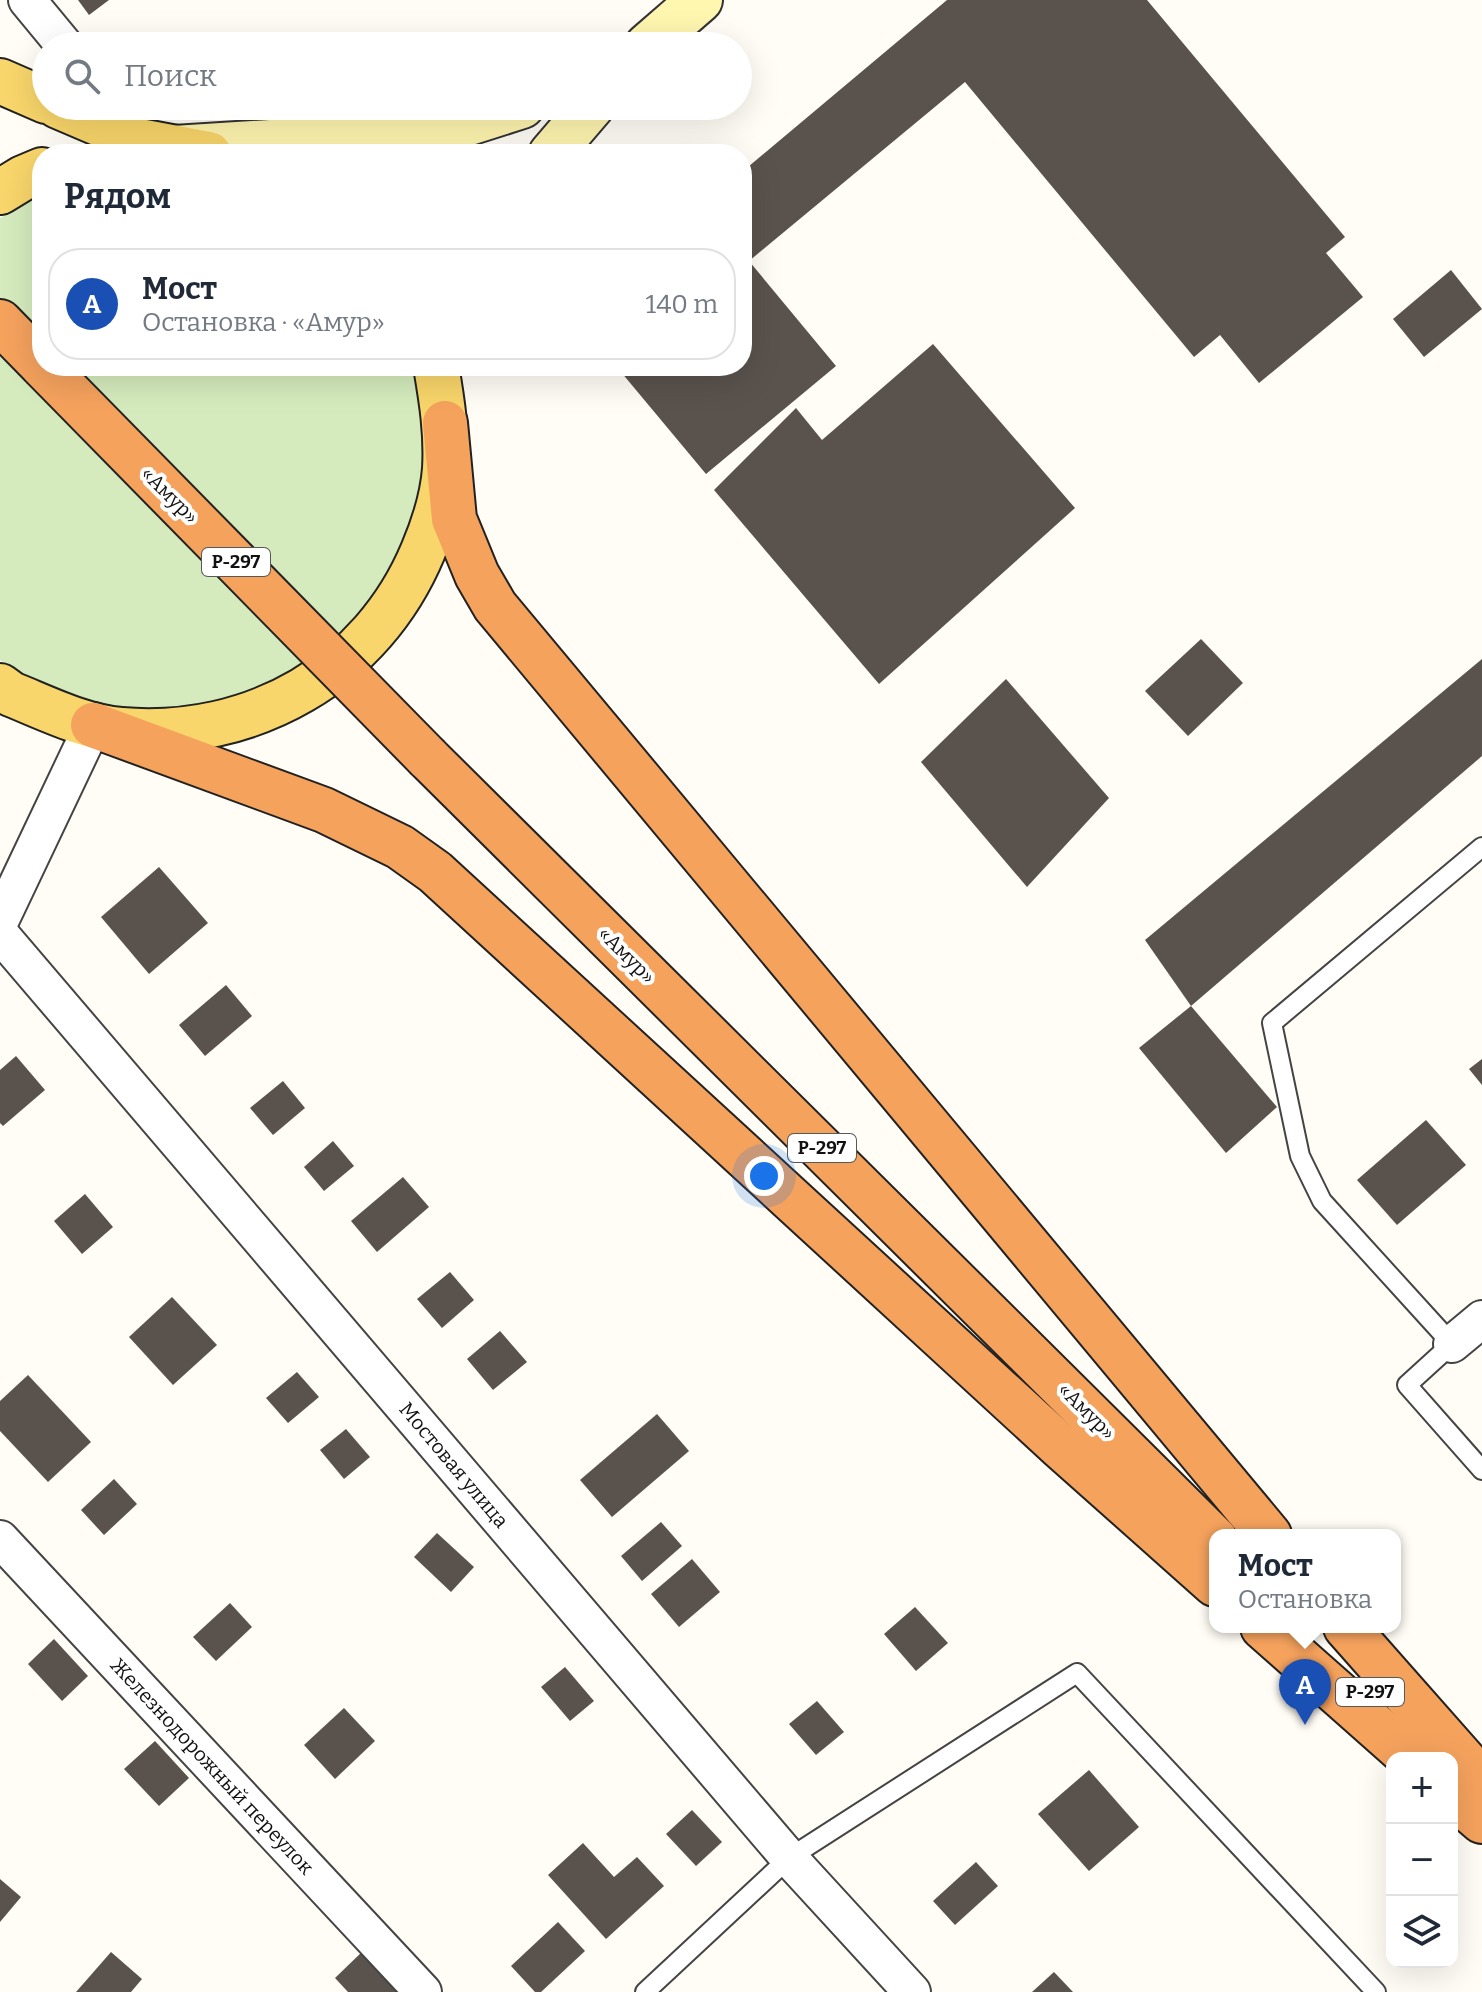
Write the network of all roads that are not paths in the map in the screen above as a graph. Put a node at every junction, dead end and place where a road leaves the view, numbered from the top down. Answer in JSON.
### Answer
{"nodes":[{"id":1,"x":27,"y":0,"type":"edge"},
{"id":2,"x":700,"y":0,"type":"edge"},
{"id":3,"x":53,"y":32,"type":"edge"},
{"id":4,"x":662,"y":32,"type":"edge"},
{"id":5,"x":0,"y":81,"type":"edge"},
{"id":6,"x":32,"y":95,"type":"edge"},
{"id":7,"x":91,"y":120,"type":"edge"},
{"id":8,"x":478,"y":120,"type":"edge"},
{"id":9,"x":580,"y":120,"type":"edge"},
{"id":10,"x":155,"y":144,"type":"edge"},
{"id":11,"x":277,"y":144,"type":"edge"},
{"id":12,"x":560,"y":144,"type":"edge"},
{"id":13,"x":32,"y":174,"type":"edge"},
{"id":14,"x":0,"y":192,"type":"edge"},
{"id":15,"x":0,"y":322,"type":"edge"},
{"id":16,"x":32,"y":356,"type":"edge"},
{"id":17,"x":52,"y":376,"type":"edge"},
{"id":18,"x":438,"y":376,"type":"edge"},
{"id":19,"x":449,"y":376,"type":"edge"},
{"id":20,"x":445,"y":423,"type":"junction"},
{"id":21,"x":0,"y":686,"type":"edge"},
{"id":22,"x":0,"y":715,"type":"edge"},
{"id":23,"x":93,"y":725,"type":"junction"},
{"id":24,"x":1482,"y":847,"type":"edge"},
{"id":25,"x":0,"y":921,"type":"edge"},
{"id":26,"x":0,"y":934,"type":"edge"},
{"id":27,"x":1482,"y":1319,"type":"edge"},
{"id":28,"x":1452,"y":1344,"type":"junction"},
{"id":29,"x":1482,"y":1470,"type":"edge"},
{"id":30,"x":1264,"y":1529,"type":"edge"},
{"id":31,"x":1209,"y":1533,"type":"edge"},
{"id":32,"x":0,"y":1539,"type":"edge"},
{"id":33,"x":1209,"y":1579,"type":"edge"},
{"id":34,"x":1270,"y":1633,"type":"edge"},
{"id":35,"x":1310,"y":1633,"type":"edge"},
{"id":36,"x":1351,"y":1633,"type":"edge"},
{"id":37,"x":1404,"y":1752,"type":"edge"},
{"id":38,"x":1430,"y":1752,"type":"edge"},
{"id":39,"x":1458,"y":1780,"type":"edge"},
{"id":40,"x":1482,"y":1781,"type":"edge"},
{"id":41,"x":1458,"y":1800,"type":"edge"},
{"id":42,"x":1482,"y":1804,"type":"edge"},
{"id":43,"x":1482,"y":1821,"type":"edge"},
{"id":44,"x":789,"y":1858,"type":"junction"},
{"id":45,"x":423,"y":1992,"type":"edge"},
{"id":46,"x":645,"y":1992,"type":"edge"},
{"id":47,"x":912,"y":1992,"type":"edge"},
{"id":48,"x":1376,"y":1992,"type":"edge"}],
"edges":[{"from":1,"to":3,"type":"street"},
{"from":2,"to":4,"type":"main road"},
{"from":5,"to":6,"type":"main road"},
{"from":7,"to":10,"type":"main road"},
{"from":8,"to":11,"type":"main road"},
{"from":9,"to":12,"type":"main road"},
{"from":13,"to":14,"type":"main road"},
{"from":15,"to":16,"type":"highway","name":"«Амур»","number":"Р-297"},
{"from":17,"to":31,"type":"highway","name":"«Амур»","number":"Р-297","bridge":true},
{"from":18,"to":20,"type":"main road"},
{"from":19,"to":20,"type":"main road"},
{"from":20,"to":23,"type":"main road"},
{"from":20,"to":30,"type":"highway"},
{"from":21,"to":23,"type":"main road"},
{"from":22,"to":23,"type":"main road"},
{"from":23,"to":25,"type":"street"},
{"from":23,"to":33,"type":"highway"},
{"from":24,"to":28,"type":"lane"},
{"from":26,"to":44,"type":"street","name":"Мостовая улица"},
{"from":27,"to":28,"type":"street"},
{"from":28,"to":29,"type":"lane"},
{"from":32,"to":45,"type":"street","name":"Железнодорожный переулок"},
{"from":34,"to":37,"type":"highway"},
{"from":35,"to":38,"type":"highway","number":"Р-297"},
{"from":36,"to":40,"type":"highway"},
{"from":39,"to":42,"type":"highway"},
{"from":41,"to":43,"type":"highway"},
{"from":44,"to":46,"type":"lane"},
{"from":44,"to":47,"type":"street","name":"Мостовая улица"},
{"from":44,"to":48,"type":"lane"}]}
